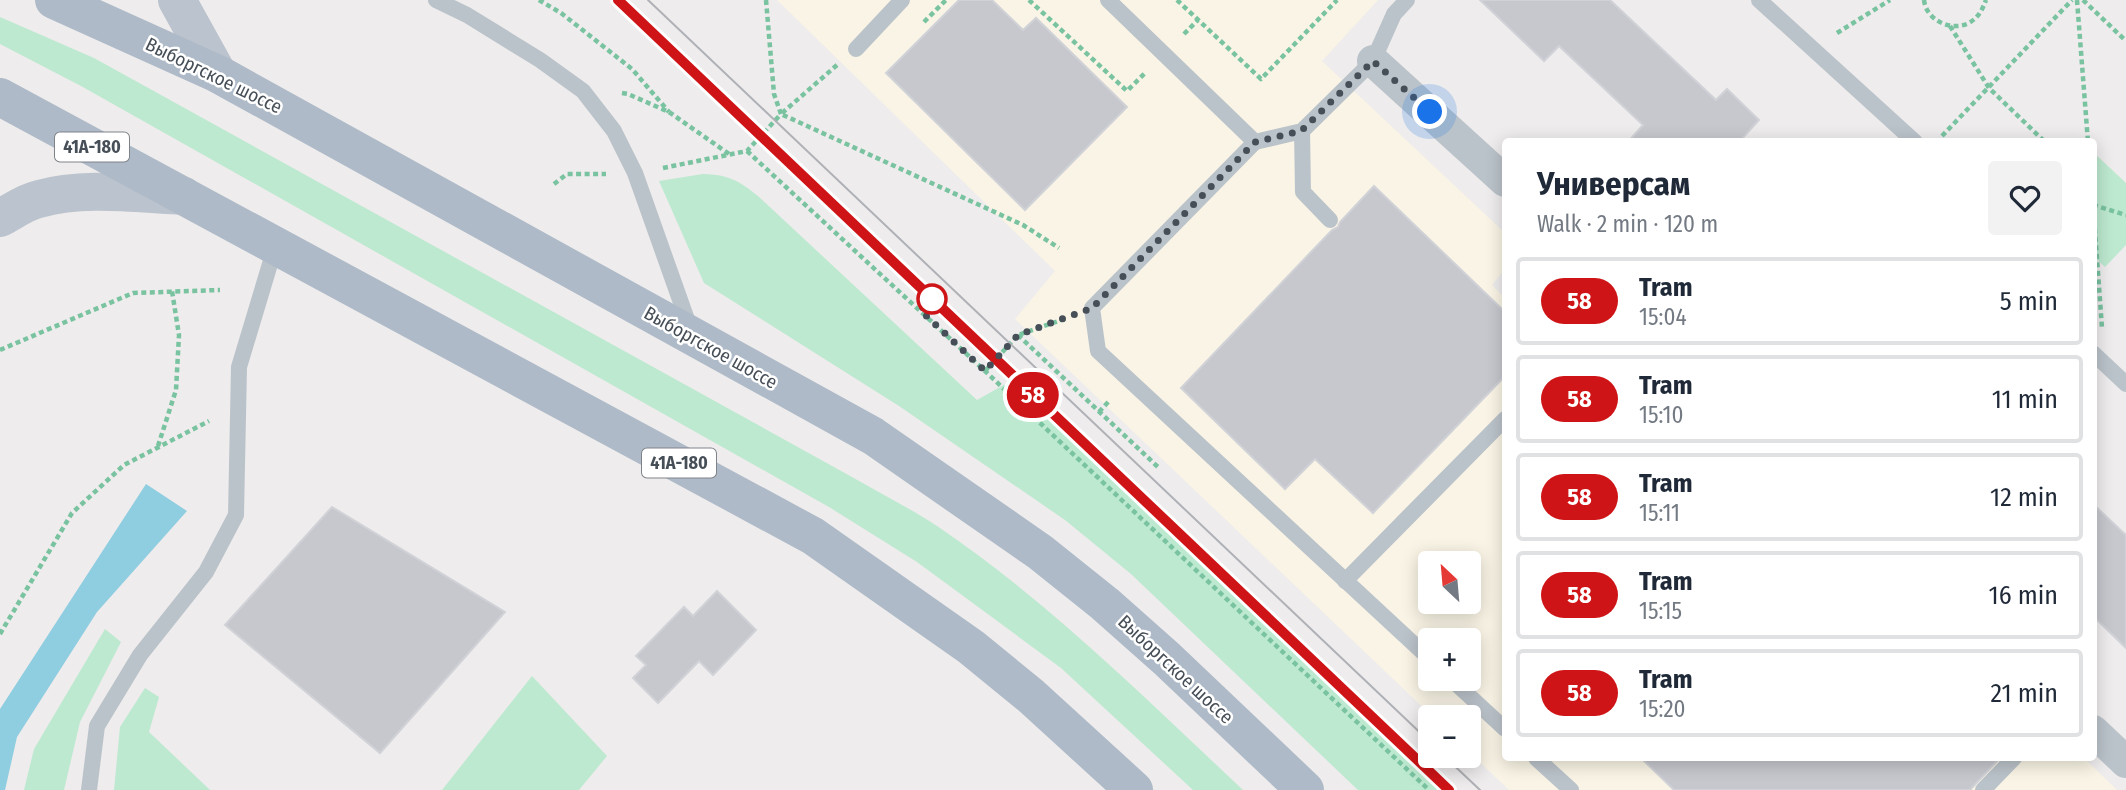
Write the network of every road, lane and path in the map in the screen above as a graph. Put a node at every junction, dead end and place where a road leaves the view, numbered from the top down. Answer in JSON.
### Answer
{"nodes":[{"id":1,"x":54,"y":0,"type":"edge"},
{"id":2,"x":177,"y":0,"type":"edge"},
{"id":3,"x":436,"y":0,"type":"edge"},
{"id":4,"x":539,"y":0,"type":"edge"},
{"id":5,"x":766,"y":0,"type":"edge"},
{"id":6,"x":902,"y":0,"type":"edge"},
{"id":7,"x":1108,"y":0,"type":"edge"},
{"id":8,"x":1177,"y":0,"type":"edge"},
{"id":9,"x":1337,"y":0,"type":"edge"},
{"id":10,"x":1407,"y":0,"type":"edge"},
{"id":11,"x":1759,"y":0,"type":"edge"},
{"id":12,"x":1890,"y":0,"type":"edge"},
{"id":13,"x":1924,"y":0,"type":"edge"},
{"id":14,"x":1986,"y":0,"type":"edge"},
{"id":15,"x":2072,"y":0,"type":"edge"},
{"id":16,"x":2080,"y":0,"type":"edge"},
{"id":17,"x":1950,"y":26,"type":"junction"},
{"id":18,"x":2126,"y":41,"type":"edge"},
{"id":19,"x":856,"y":49,"type":"joint"},
{"id":20,"x":1812,"y":49,"type":"junction"},
{"id":21,"x":1373,"y":61,"type":"junction"},
{"id":22,"x":218,"y":74,"type":"junction"},
{"id":23,"x":1989,"y":88,"type":"junction"},
{"id":24,"x":583,"y":91,"type":"junction"},
{"id":25,"x":0,"y":97,"type":"edge"},
{"id":26,"x":669,"y":112,"type":"junction"},
{"id":27,"x":781,"y":114,"type":"junction"},
{"id":28,"x":1301,"y":131,"type":"junction"},
{"id":29,"x":1911,"y":138,"type":"edge"},
{"id":30,"x":1941,"y":138,"type":"edge"},
{"id":31,"x":2041,"y":138,"type":"edge"},
{"id":32,"x":2088,"y":138,"type":"edge"},
{"id":33,"x":1255,"y":142,"type":"junction"},
{"id":34,"x":729,"y":155,"type":"dead end"},
{"id":35,"x":1502,"y":178,"type":"edge"},
{"id":36,"x":184,"y":196,"type":"junction"},
{"id":37,"x":2097,"y":205,"type":"edge"},
{"id":38,"x":2126,"y":215,"type":"edge"},
{"id":39,"x":0,"y":218,"type":"edge"},
{"id":40,"x":1330,"y":220,"type":"dead end"},
{"id":41,"x":276,"y":244,"type":"junction"},
{"id":42,"x":1059,"y":248,"type":"dead end"},
{"id":43,"x":220,"y":290,"type":"dead end"},
{"id":44,"x":172,"y":291,"type":"junction"},
{"id":45,"x":2097,"y":307,"type":"edge"},
{"id":46,"x":1092,"y":308,"type":"junction"},
{"id":47,"x":1018,"y":335,"type":"junction"},
{"id":48,"x":694,"y":337,"type":"junction"},
{"id":49,"x":0,"y":350,"type":"edge"},
{"id":50,"x":2099,"y":359,"type":"edge"},
{"id":51,"x":985,"y":371,"type":"junction"},
{"id":52,"x":2126,"y":384,"type":"edge"},
{"id":53,"x":238,"y":407,"type":"junction"},
{"id":54,"x":1502,"y":422,"type":"edge"},
{"id":55,"x":158,"y":447,"type":"junction"},
{"id":56,"x":1159,"y":468,"type":"dead end"},
{"id":57,"x":1345,"y":581,"type":"junction"},
{"id":58,"x":0,"y":634,"type":"edge"},
{"id":59,"x":1418,"y":648,"type":"edge"},
{"id":60,"x":1464,"y":691,"type":"edge"},
{"id":61,"x":1502,"y":726,"type":"edge"},
{"id":62,"x":2097,"y":735,"type":"edge"},
{"id":63,"x":1539,"y":761,"type":"edge"},
{"id":64,"x":2011,"y":761,"type":"edge"},
{"id":65,"x":2126,"y":762,"type":"edge"},
{"id":66,"x":89,"y":790,"type":"edge"},
{"id":67,"x":1134,"y":790,"type":"edge"},
{"id":68,"x":1305,"y":790,"type":"edge"},
{"id":69,"x":1429,"y":790,"type":"edge"},
{"id":70,"x":1571,"y":790,"type":"edge"},
{"id":71,"x":1983,"y":790,"type":"edge"}],
"edges":[{"from":1,"to":22,"type":"main road","name":"Выборгское шоссе"},
{"from":2,"to":22,"type":"main road"},
{"from":3,"to":24,"type":"lane"},
{"from":4,"to":26,"type":"path"},
{"from":5,"to":27,"type":"path"},
{"from":6,"to":19,"type":"lane"},
{"from":7,"to":33,"type":"lane"},
{"from":8,"to":9,"type":"path"},
{"from":10,"to":21,"type":"lane"},
{"from":11,"to":20,"type":"lane"},
{"from":12,"to":20,"type":"path"},
{"from":13,"to":17,"type":"path"},
{"from":14,"to":17,"type":"path"},
{"from":15,"to":23,"type":"path"},
{"from":16,"to":18,"type":"path"},
{"from":16,"to":32,"type":"path"},
{"from":17,"to":23,"type":"path"},
{"from":19,"to":27,"type":"path"},
{"from":20,"to":29,"type":"lane"},
{"from":21,"to":28,"type":"lane"},
{"from":21,"to":35,"type":"street"},
{"from":22,"to":48,"type":"main road","name":"Выборгское шоссе"},
{"from":23,"to":30,"type":"path"},
{"from":23,"to":31,"type":"path"},
{"from":24,"to":26,"type":"path"},
{"from":24,"to":48,"type":"lane"},
{"from":25,"to":36,"type":"main road","number":"41А-180"},
{"from":26,"to":34,"type":"path"},
{"from":27,"to":42,"type":"path"},
{"from":27,"to":51,"type":"path"},
{"from":28,"to":33,"type":"lane"},
{"from":28,"to":40,"type":"lane"},
{"from":33,"to":46,"type":"lane"},
{"from":36,"to":39,"type":"main road"},
{"from":36,"to":41,"type":"main road","number":"41А-180"},
{"from":37,"to":38,"type":"path"},
{"from":41,"to":53,"type":"lane"},
{"from":41,"to":67,"type":"main road","number":"41А-180"},
{"from":43,"to":44,"type":"path"},
{"from":44,"to":49,"type":"path"},
{"from":44,"to":55,"type":"path"},
{"from":45,"to":50,"type":"path"},
{"from":46,"to":47,"type":"path"},
{"from":46,"to":57,"type":"lane"},
{"from":47,"to":51,"type":"path"},
{"from":47,"to":56,"type":"path"},
{"from":48,"to":68,"type":"main road","name":"Выборгское шоссе"},
{"from":50,"to":52,"type":"lane"},
{"from":51,"to":69,"type":"path"},
{"from":53,"to":55,"type":"path"},
{"from":53,"to":66,"type":"lane"},
{"from":54,"to":57,"type":"lane"},
{"from":55,"to":58,"type":"path"},
{"from":57,"to":59,"type":"lane"},
{"from":60,"to":61,"type":"lane"},
{"from":62,"to":65,"type":"street"},
{"from":63,"to":70,"type":"lane"},
{"from":64,"to":71,"type":"lane"}]}
